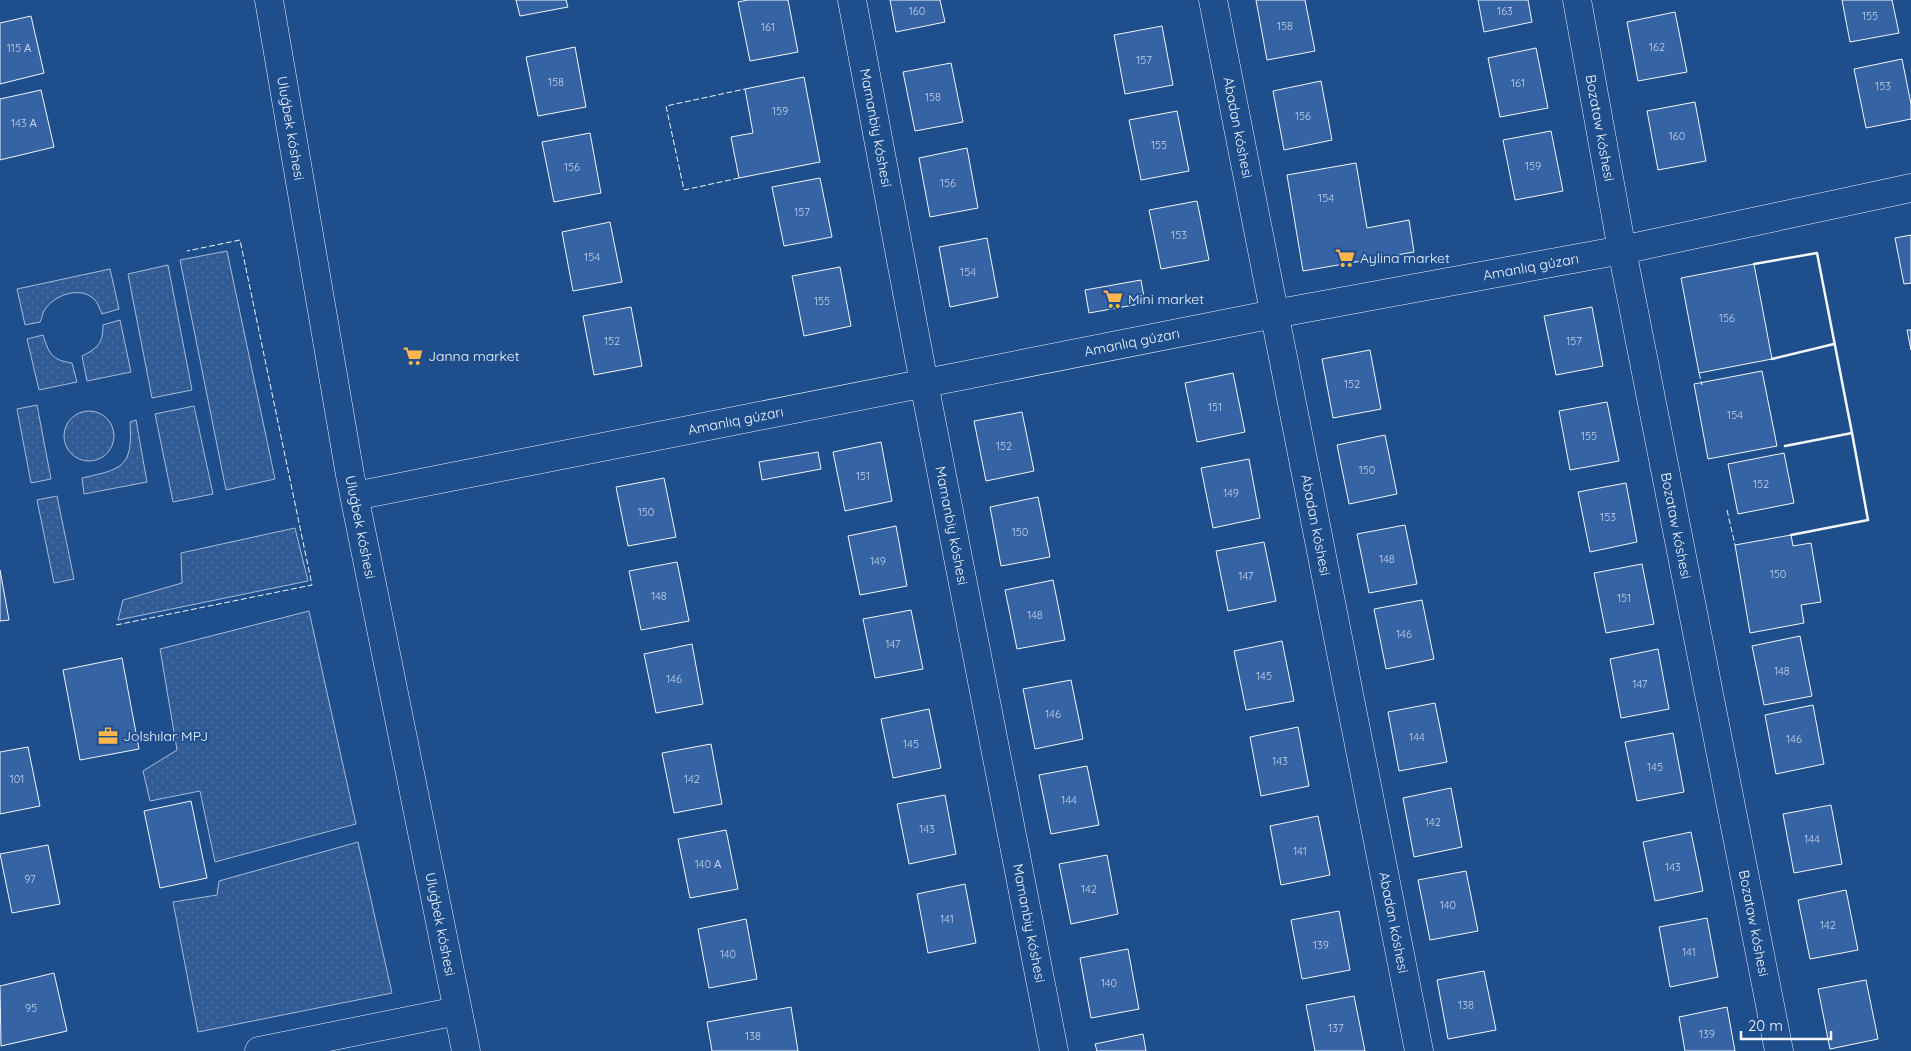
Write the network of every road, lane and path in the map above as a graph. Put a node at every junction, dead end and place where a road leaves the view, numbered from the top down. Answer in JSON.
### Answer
{"nodes":[{"id":1,"x":269,"y":0,"type":"edge"},
{"id":2,"x":852,"y":0,"type":"edge"},
{"id":3,"x":1213,"y":0,"type":"edge"},
{"id":4,"x":1577,"y":0,"type":"edge"},
{"id":5,"x":1911,"y":188,"type":"edge"},
{"id":6,"x":1622,"y":250,"type":"junction"},
{"id":7,"x":1274,"y":314,"type":"junction"},
{"id":8,"x":924,"y":384,"type":"junction"},
{"id":9,"x":355,"y":496,"type":"junction"},
{"id":10,"x":457,"y":1010,"type":"junction"},
{"id":11,"x":259,"y":1051,"type":"edge"},
{"id":12,"x":466,"y":1051,"type":"edge"},
{"id":13,"x":1054,"y":1051,"type":"edge"},
{"id":14,"x":1419,"y":1051,"type":"edge"},
{"id":15,"x":1778,"y":1051,"type":"edge"}],
"edges":[{"from":1,"to":9,"type":"street","name":"Uluǵbek kóshesi"},
{"from":2,"to":8,"type":"street","name":"Mamanbiy kóshesi"},
{"from":3,"to":7,"type":"street","name":"Abadan kóshesi"},
{"from":4,"to":6,"type":"street","name":"Bozataw kóshesi"},
{"from":5,"to":6,"type":"street","name":"Amanlıq gúzarı"},
{"from":6,"to":7,"type":"street","name":"Amanlıq gúzarı"},
{"from":6,"to":15,"type":"street","name":"Bozataw kóshesi"},
{"from":7,"to":8,"type":"street","name":"Amanlıq gúzarı"},
{"from":7,"to":14,"type":"street","name":"Abadan kóshesi"},
{"from":8,"to":9,"type":"street","name":"Amanlıq gúzarı"},
{"from":8,"to":13,"type":"street","name":"Mamanbiy kóshesi"},
{"from":9,"to":10,"type":"street","name":"Uluǵbek kóshesi"},
{"from":10,"to":11,"type":"street"},
{"from":10,"to":12,"type":"street","name":"Uluǵbek kóshesi"}]}
